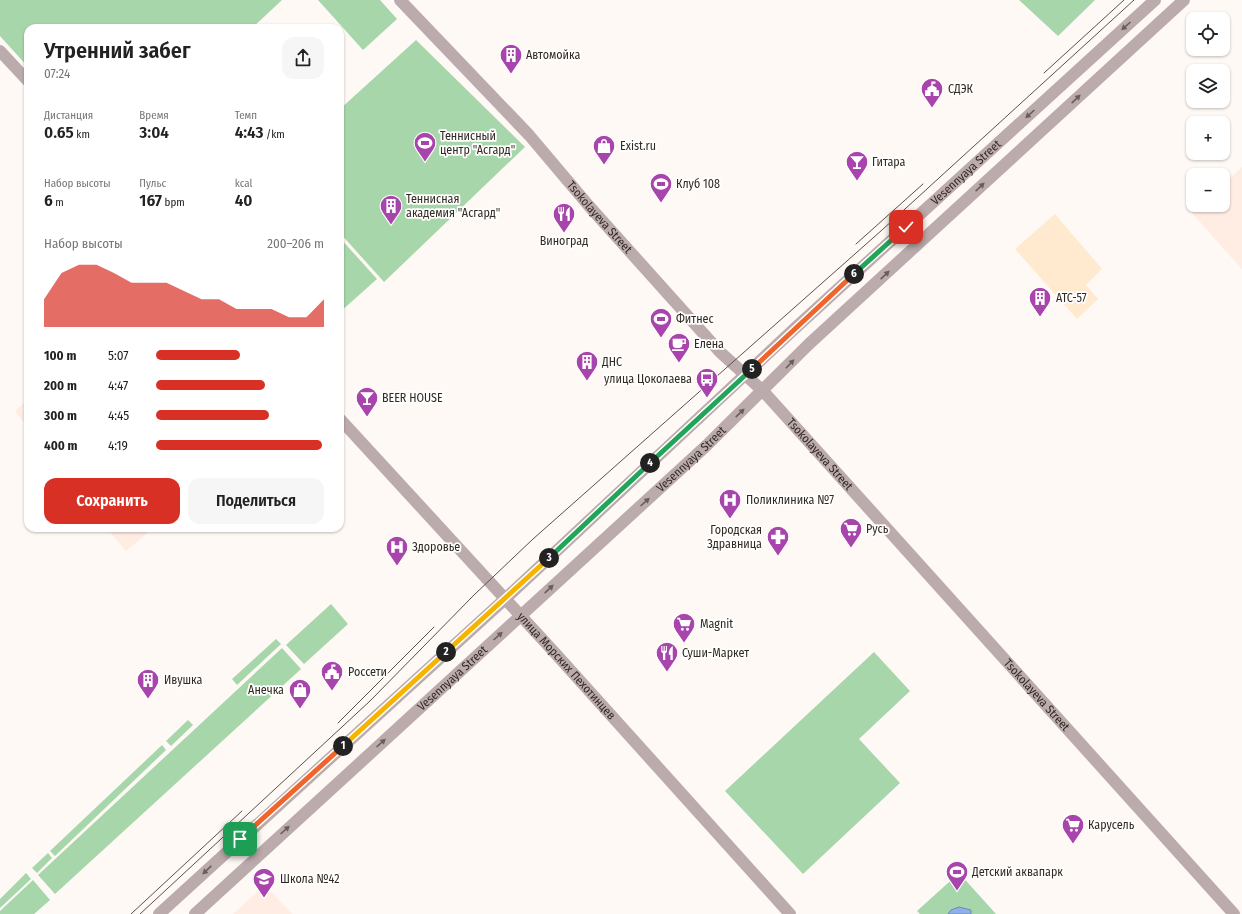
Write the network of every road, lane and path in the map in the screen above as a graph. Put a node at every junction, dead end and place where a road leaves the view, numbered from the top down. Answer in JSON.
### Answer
{"nodes":[{"id":1,"x":400,"y":0,"type":"edge"},
{"id":2,"x":1155,"y":0,"type":"edge"},
{"id":3,"x":1184,"y":0,"type":"edge"},
{"id":4,"x":0,"y":51,"type":"edge"},
{"id":5,"x":24,"y":77,"type":"edge"},
{"id":6,"x":745,"y":376,"type":"junction"},
{"id":7,"x":763,"y":391,"type":"junction"},
{"id":8,"x":344,"y":423,"type":"edge"},
{"id":9,"x":505,"y":599,"type":"junction"},
{"id":10,"x":520,"y":616,"type":"junction"},
{"id":11,"x":159,"y":914,"type":"edge"},
{"id":12,"x":195,"y":914,"type":"edge"},
{"id":13,"x":790,"y":914,"type":"edge"},
{"id":14,"x":1234,"y":914,"type":"edge"}],
"edges":[{"from":1,"to":6,"type":"street","name":"Tsokolayeva Street"},
{"from":2,"to":6,"type":"street","name":"Vesennyaya Street","one_way":true},
{"from":7,"to":3,"type":"street","name":"Vesennyaya Street","one_way":true},
{"from":4,"to":5,"type":"street"},
{"from":6,"to":7,"type":"street","name":"Tsokolayeva Street"},
{"from":6,"to":9,"type":"street","name":"Vesennyaya Street"},
{"from":10,"to":7,"type":"street","name":"Vesennyaya Street","one_way":true},
{"from":7,"to":14,"type":"street","name":"Tsokolayeva Street"},
{"from":8,"to":9,"type":"street","name":"улица Морских Пехотинцев"},
{"from":9,"to":10,"type":"street","name":"улица Морских Пехотинцев"},
{"from":9,"to":11,"type":"street","name":"Vesennyaya Street","one_way":true},
{"from":12,"to":10,"type":"street","name":"Vesennyaya Street","one_way":true},
{"from":10,"to":13,"type":"street","name":"улица Морских Пехотинцев"}]}
